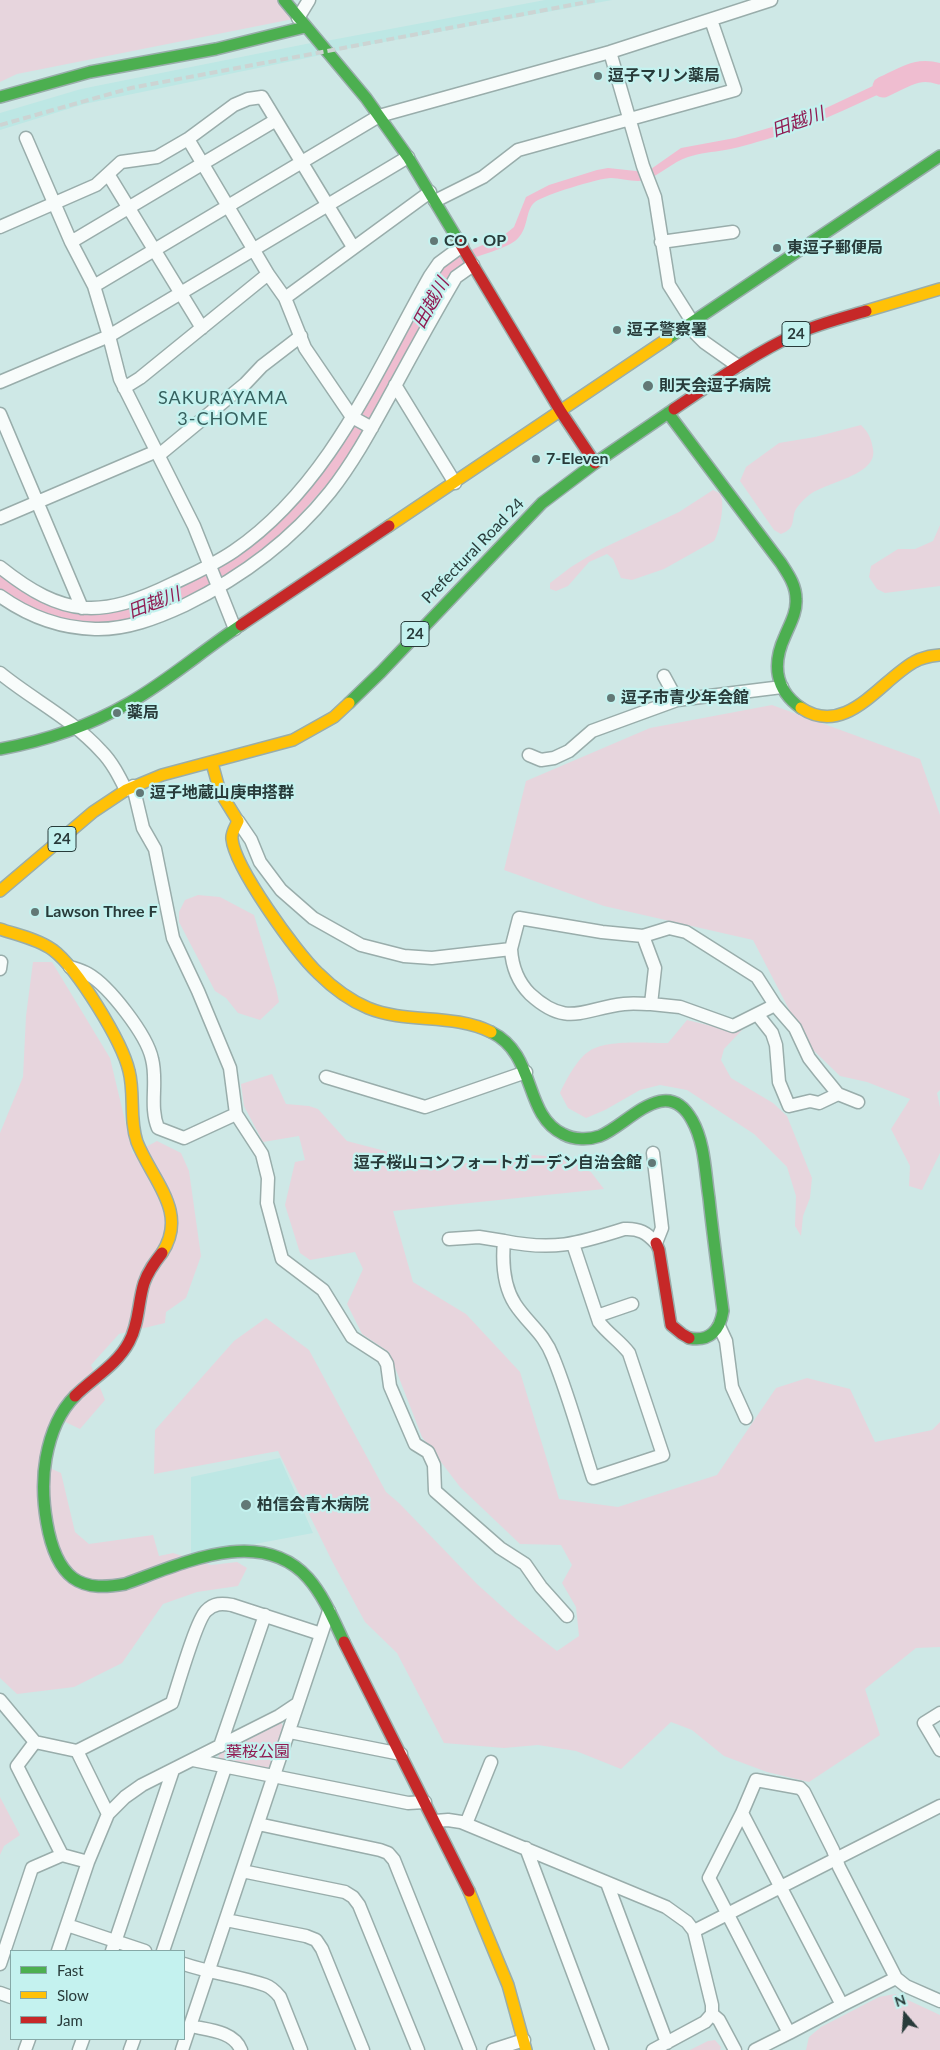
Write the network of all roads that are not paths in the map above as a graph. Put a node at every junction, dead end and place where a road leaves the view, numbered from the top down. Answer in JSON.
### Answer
{"nodes":[{"id":1,"x":284,"y":0,"type":"edge"},
{"id":2,"x":309,"y":0,"type":"edge"},
{"id":3,"x":764,"y":1,"type":"edge"},
{"id":4,"x":712,"y":20,"type":"junction"},
{"id":5,"x":302,"y":23,"type":"junction"},
{"id":6,"x":610,"y":52,"type":"junction"},
{"id":7,"x":0,"y":97,"type":"edge"},
{"id":8,"x":379,"y":116,"type":"junction"},
{"id":9,"x":629,"y":119,"type":"junction"},
{"id":10,"x":276,"y":120,"type":"junction"},
{"id":11,"x":26,"y":138,"type":"dead end"},
{"id":12,"x":188,"y":139,"type":"junction"},
{"id":13,"x":940,"y":156,"type":"edge"},
{"id":14,"x":408,"y":157,"type":"junction"},
{"id":15,"x":301,"y":163,"type":"junction"},
{"id":16,"x":203,"y":164,"type":"junction"},
{"id":17,"x":108,"y":174,"type":"junction"},
{"id":18,"x":433,"y":196,"type":"junction"},
{"id":19,"x":54,"y":204,"type":"junction"},
{"id":20,"x":228,"y":206,"type":"junction"},
{"id":21,"x":327,"y":206,"type":"junction"},
{"id":22,"x":129,"y":208,"type":"junction"},
{"id":23,"x":0,"y":227,"type":"edge"},
{"id":24,"x":733,"y":232,"type":"dead end"},
{"id":25,"x":71,"y":242,"type":"junction"},
{"id":26,"x":661,"y":242,"type":"junction"},
{"id":27,"x":353,"y":247,"type":"junction"},
{"id":28,"x":463,"y":248,"type":"junction"},
{"id":29,"x":254,"y":249,"type":"junction"},
{"id":30,"x":155,"y":250,"type":"junction"},
{"id":31,"x":473,"y":264,"type":"junction"},
{"id":32,"x":268,"y":274,"type":"junction"},
{"id":33,"x":94,"y":286,"type":"junction"},
{"id":34,"x":940,"y":289,"type":"edge"},
{"id":35,"x":180,"y":293,"type":"junction"},
{"id":36,"x":285,"y":298,"type":"junction"},
{"id":37,"x":690,"y":325,"type":"junction"},
{"id":38,"x":202,"y":328,"type":"junction"},
{"id":39,"x":109,"y":336,"type":"junction"},
{"id":40,"x":301,"y":336,"type":"junction"},
{"id":41,"x":738,"y":366,"type":"junction"},
{"id":42,"x":0,"y":382,"type":"edge"},
{"id":43,"x":395,"y":385,"type":"junction"},
{"id":44,"x":124,"y":388,"type":"junction"},
{"id":45,"x":561,"y":412,"type":"junction"},
{"id":46,"x":668,"y":413,"type":"junction"},
{"id":47,"x":0,"y":414,"type":"edge"},
{"id":48,"x":353,"y":418,"type":"junction"},
{"id":49,"x":371,"y":428,"type":"junction"},
{"id":50,"x":158,"y":453,"type":"junction"},
{"id":51,"x":595,"y":464,"type":"junction"},
{"id":52,"x":455,"y":483,"type":"junction"},
{"id":53,"x":37,"y":502,"type":"junction"},
{"id":54,"x":0,"y":518,"type":"edge"},
{"id":55,"x":0,"y":567,"type":"edge"},
{"id":56,"x":210,"y":568,"type":"junction"},
{"id":57,"x":218,"y":587,"type":"junction"},
{"id":58,"x":0,"y":596,"type":"edge"},
{"id":59,"x":82,"y":608,"type":"junction"},
{"id":60,"x":235,"y":629,"type":"junction"},
{"id":61,"x":940,"y":655,"type":"edge"},
{"id":62,"x":0,"y":673,"type":"edge"},
{"id":63,"x":664,"y":676,"type":"dead end"},
{"id":64,"x":782,"y":687,"type":"junction"},
{"id":65,"x":677,"y":700,"type":"junction"},
{"id":66,"x":76,"y":728,"type":"junction"},
{"id":67,"x":0,"y":749,"type":"edge"},
{"id":68,"x":529,"y":756,"type":"dead end"},
{"id":69,"x":212,"y":763,"type":"junction"},
{"id":70,"x":130,"y":788,"type":"junction"},
{"id":71,"x":238,"y":821,"type":"junction"},
{"id":72,"x":0,"y":891,"type":"edge"},
{"id":73,"x":0,"y":929,"type":"edge"},
{"id":74,"x":644,"y":936,"type":"junction"},
{"id":75,"x":511,"y":949,"type":"junction"},
{"id":76,"x":70,"y":967,"type":"junction"},
{"id":77,"x":651,"y":1004,"type":"junction"},
{"id":78,"x":775,"y":1005,"type":"junction"},
{"id":79,"x":757,"y":1014,"type":"junction"},
{"id":80,"x":526,"y":1072,"type":"junction"},
{"id":81,"x":326,"y":1077,"type":"dead end"},
{"id":82,"x":838,"y":1094,"type":"junction"},
{"id":83,"x":858,"y":1102,"type":"dead end"},
{"id":84,"x":236,"y":1114,"type":"junction"},
{"id":85,"x":653,"y":1153,"type":"dead end"},
{"id":86,"x":449,"y":1239,"type":"dead end"},
{"id":87,"x":504,"y":1241,"type":"junction"},
{"id":88,"x":656,"y":1243,"type":"junction"},
{"id":89,"x":573,"y":1244,"type":"junction"},
{"id":90,"x":632,"y":1304,"type":"dead end"},
{"id":91,"x":597,"y":1316,"type":"junction"},
{"id":92,"x":720,"y":1326,"type":"junction"},
{"id":93,"x":746,"y":1418,"type":"dead end"},
{"id":94,"x":329,"y":1611,"type":"junction"},
{"id":95,"x":265,"y":1615,"type":"junction"},
{"id":96,"x":567,"y":1616,"type":"dead end"},
{"id":97,"x":321,"y":1634,"type":"junction"},
{"id":98,"x":0,"y":1700,"type":"edge"},
{"id":99,"x":297,"y":1704,"type":"junction"},
{"id":100,"x":940,"y":1713,"type":"edge"},
{"id":101,"x":290,"y":1732,"type":"junction"},
{"id":102,"x":35,"y":1742,"type":"junction"},
{"id":103,"x":220,"y":1746,"type":"junction"},
{"id":104,"x":940,"y":1750,"type":"edge"},
{"id":105,"x":77,"y":1751,"type":"junction"},
{"id":106,"x":401,"y":1754,"type":"junction"},
{"id":107,"x":193,"y":1760,"type":"junction"},
{"id":108,"x":491,"y":1762,"type":"dead end"},
{"id":109,"x":225,"y":1768,"type":"junction"},
{"id":110,"x":173,"y":1770,"type":"junction"},
{"id":111,"x":274,"y":1777,"type":"junction"},
{"id":112,"x":425,"y":1802,"type":"junction"},
{"id":113,"x":940,"y":1806,"type":"edge"},
{"id":114,"x":742,"y":1813,"type":"junction"},
{"id":115,"x":108,"y":1814,"type":"junction"},
{"id":116,"x":435,"y":1822,"type":"junction"},
{"id":117,"x":258,"y":1824,"type":"junction"},
{"id":118,"x":466,"y":1824,"type":"junction"},
{"id":119,"x":526,"y":1848,"type":"junction"},
{"id":120,"x":62,"y":1855,"type":"junction"},
{"id":121,"x":835,"y":1858,"type":"junction"},
{"id":122,"x":88,"y":1862,"type":"junction"},
{"id":123,"x":242,"y":1871,"type":"junction"},
{"id":124,"x":607,"y":1883,"type":"junction"},
{"id":125,"x":781,"y":1886,"type":"junction"},
{"id":126,"x":728,"y":1914,"type":"junction"},
{"id":127,"x":226,"y":1920,"type":"junction"},
{"id":128,"x":67,"y":1925,"type":"junction"},
{"id":129,"x":694,"y":1930,"type":"junction"},
{"id":130,"x":114,"y":1946,"type":"edge"},
{"id":131,"x":58,"y":1950,"type":"edge"},
{"id":132,"x":139,"y":1950,"type":"edge"},
{"id":133,"x":163,"y":1950,"type":"edge"},
{"id":134,"x":0,"y":1964,"type":"edge"},
{"id":135,"x":185,"y":1964,"type":"edge"},
{"id":136,"x":208,"y":1972,"type":"junction"},
{"id":137,"x":896,"y":1978,"type":"junction"},
{"id":138,"x":940,"y":2001,"type":"edge"},
{"id":139,"x":842,"y":2005,"type":"junction"},
{"id":140,"x":712,"y":2014,"type":"junction"},
{"id":141,"x":190,"y":2026,"type":"junction"},
{"id":142,"x":789,"y":2033,"type":"junction"},
{"id":143,"x":667,"y":2043,"type":"junction"},
{"id":144,"x":525,"y":2045,"type":"edge"},
{"id":145,"x":182,"y":2050,"type":"edge"},
{"id":146,"x":241,"y":2050,"type":"edge"},
{"id":147,"x":301,"y":2050,"type":"edge"},
{"id":148,"x":363,"y":2050,"type":"edge"},
{"id":149,"x":418,"y":2050,"type":"edge"},
{"id":150,"x":470,"y":2050,"type":"edge"},
{"id":151,"x":493,"y":2050,"type":"edge"},
{"id":152,"x":602,"y":2050,"type":"edge"},
{"id":153,"x":654,"y":2050,"type":"edge"},
{"id":154,"x":735,"y":2050,"type":"edge"},
{"id":155,"x":755,"y":2050,"type":"edge"}],
"edges":[{"from":1,"to":5,"type":"street"},
{"from":2,"to":5,"type":"street"},
{"from":3,"to":4,"type":"street"},
{"from":4,"to":6,"type":"street"},
{"from":4,"to":9,"type":"street"},
{"from":5,"to":7,"type":"street"},
{"from":5,"to":8,"type":"street"},
{"from":6,"to":8,"type":"street"},
{"from":6,"to":9,"type":"street"},
{"from":8,"to":14,"type":"street"},
{"from":8,"to":15,"type":"street"},
{"from":9,"to":18,"type":"street"},
{"from":9,"to":26,"type":"street"},
{"from":10,"to":12,"type":"street"},
{"from":10,"to":15,"type":"street"},
{"from":10,"to":16,"type":"street"},
{"from":11,"to":19,"type":"street"},
{"from":12,"to":16,"type":"street"},
{"from":12,"to":17,"type":"street"},
{"from":13,"to":37,"type":"street"},
{"from":14,"to":18,"type":"street"},
{"from":14,"to":21,"type":"street"},
{"from":15,"to":20,"type":"street"},
{"from":15,"to":21,"type":"street"},
{"from":16,"to":20,"type":"street"},
{"from":16,"to":22,"type":"street"},
{"from":17,"to":19,"type":"street"},
{"from":17,"to":22,"type":"street"},
{"from":18,"to":27,"type":"street"},
{"from":18,"to":28,"type":"street"},
{"from":19,"to":23,"type":"street"},
{"from":19,"to":25,"type":"street"},
{"from":20,"to":29,"type":"street"},
{"from":20,"to":30,"type":"street"},
{"from":21,"to":27,"type":"street"},
{"from":21,"to":29,"type":"street"},
{"from":22,"to":25,"type":"street"},
{"from":22,"to":30,"type":"street"},
{"from":24,"to":26,"type":"street"},
{"from":25,"to":33,"type":"street"},
{"from":26,"to":37,"type":"street"},
{"from":27,"to":36,"type":"street"},
{"from":28,"to":31,"type":"street"},
{"from":28,"to":48,"type":"street"},
{"from":29,"to":32,"type":"street"},
{"from":29,"to":35,"type":"street"},
{"from":30,"to":33,"type":"street"},
{"from":30,"to":35,"type":"street"},
{"from":31,"to":43,"type":"street"},
{"from":31,"to":45,"type":"street"},
{"from":32,"to":36,"type":"street"},
{"from":32,"to":38,"type":"street"},
{"from":33,"to":39,"type":"street"},
{"from":34,"to":41,"type":"street","name":"Prefectural Road 24","number":"24"},
{"from":35,"to":38,"type":"street"},
{"from":35,"to":39,"type":"street"},
{"from":36,"to":40,"type":"street"},
{"from":37,"to":41,"type":"street"},
{"from":37,"to":45,"type":"street"},
{"from":38,"to":44,"type":"street"},
{"from":39,"to":42,"type":"street"},
{"from":39,"to":44,"type":"street"},
{"from":40,"to":48,"type":"street"},
{"from":40,"to":50,"type":"street"},
{"from":41,"to":46,"type":"street","name":"Prefectural Road 24","number":"24"},
{"from":43,"to":49,"type":"street"},
{"from":43,"to":52,"type":"street"},
{"from":44,"to":50,"type":"street"},
{"from":45,"to":51,"type":"street"},
{"from":45,"to":52,"type":"street"},
{"from":46,"to":51,"type":"street","name":"Prefectural Road 24","number":"24"},
{"from":46,"to":64,"type":"street"},
{"from":47,"to":53,"type":"street"},
{"from":48,"to":49,"type":"street"},
{"from":48,"to":56,"type":"street"},
{"from":49,"to":57,"type":"street"},
{"from":50,"to":53,"type":"street"},
{"from":50,"to":56,"type":"street"},
{"from":51,"to":69,"type":"street","name":"Prefectural Road 24","number":"24"},
{"from":52,"to":60,"type":"street"},
{"from":53,"to":54,"type":"street"},
{"from":53,"to":59,"type":"street"},
{"from":55,"to":59,"type":"street"},
{"from":56,"to":57,"type":"street"},
{"from":56,"to":59,"type":"street"},
{"from":57,"to":58,"type":"street"},
{"from":57,"to":60,"type":"street"},
{"from":60,"to":66,"type":"street"},
{"from":61,"to":64,"type":"street"},
{"from":62,"to":66,"type":"street"},
{"from":63,"to":65,"type":"street"},
{"from":64,"to":65,"type":"street"},
{"from":65,"to":68,"type":"street"},
{"from":66,"to":67,"type":"street"},
{"from":66,"to":70,"type":"street"},
{"from":69,"to":70,"type":"street","name":"Prefectural Road 24","number":"24"},
{"from":69,"to":71,"type":"street"},
{"from":70,"to":72,"type":"street","name":"Prefectural Road 24","number":"24"},
{"from":70,"to":84,"type":"street"},
{"from":71,"to":75,"type":"street"},
{"from":71,"to":80,"type":"street"},
{"from":73,"to":76,"type":"street"},
{"from":74,"to":75,"type":"street"},
{"from":74,"to":77,"type":"street"},
{"from":74,"to":78,"type":"street"},
{"from":75,"to":77,"type":"street"},
{"from":76,"to":84,"type":"street"},
{"from":76,"to":94,"type":"street"},
{"from":77,"to":79,"type":"street"},
{"from":78,"to":79,"type":"street"},
{"from":78,"to":82,"type":"street"},
{"from":79,"to":82,"type":"street"},
{"from":80,"to":81,"type":"street"},
{"from":80,"to":92,"type":"street"},
{"from":82,"to":83,"type":"street"},
{"from":84,"to":96,"type":"street"},
{"from":85,"to":88,"type":"street"},
{"from":86,"to":87,"type":"street"},
{"from":87,"to":89,"type":"street"},
{"from":87,"to":91,"type":"street"},
{"from":88,"to":89,"type":"street"},
{"from":88,"to":92,"type":"street"},
{"from":89,"to":91,"type":"street"},
{"from":90,"to":91,"type":"street"},
{"from":92,"to":93,"type":"street"},
{"from":94,"to":97,"type":"street"},
{"from":94,"to":106,"type":"street"},
{"from":95,"to":97,"type":"street"},
{"from":95,"to":103,"type":"street"},
{"from":95,"to":105,"type":"street"},
{"from":97,"to":99,"type":"street"},
{"from":98,"to":102,"type":"street"},
{"from":99,"to":101,"type":"street"},
{"from":99,"to":103,"type":"street"},
{"from":100,"to":104,"type":"street"},
{"from":101,"to":106,"type":"street"},
{"from":101,"to":111,"type":"street"},
{"from":102,"to":105,"type":"street"},
{"from":102,"to":120,"type":"street"},
{"from":103,"to":107,"type":"street"},
{"from":105,"to":115,"type":"street"},
{"from":106,"to":112,"type":"street"},
{"from":107,"to":109,"type":"street"},
{"from":107,"to":110,"type":"street"},
{"from":108,"to":118,"type":"street"},
{"from":109,"to":111,"type":"street"},
{"from":109,"to":133,"type":"street"},
{"from":110,"to":115,"type":"street"},
{"from":110,"to":130,"type":"street"},
{"from":111,"to":112,"type":"street"},
{"from":111,"to":117,"type":"street"},
{"from":112,"to":116,"type":"street"},
{"from":113,"to":121,"type":"street"},
{"from":114,"to":121,"type":"street"},
{"from":114,"to":125,"type":"street"},
{"from":114,"to":126,"type":"street"},
{"from":115,"to":122,"type":"street"},
{"from":116,"to":118,"type":"street"},
{"from":116,"to":144,"type":"street"},
{"from":117,"to":123,"type":"street"},
{"from":117,"to":150,"type":"street"},
{"from":118,"to":119,"type":"street"},
{"from":119,"to":124,"type":"street"},
{"from":119,"to":152,"type":"street"},
{"from":120,"to":122,"type":"street"},
{"from":120,"to":134,"type":"street"},
{"from":121,"to":125,"type":"street"},
{"from":121,"to":137,"type":"street"},
{"from":122,"to":128,"type":"street"},
{"from":123,"to":127,"type":"street"},
{"from":123,"to":149,"type":"street"},
{"from":124,"to":129,"type":"street"},
{"from":124,"to":143,"type":"street"},
{"from":125,"to":126,"type":"street"},
{"from":125,"to":139,"type":"street"},
{"from":126,"to":129,"type":"street"},
{"from":126,"to":142,"type":"street"},
{"from":127,"to":136,"type":"street"},
{"from":127,"to":148,"type":"street"},
{"from":128,"to":130,"type":"street"},
{"from":128,"to":131,"type":"street"},
{"from":129,"to":140,"type":"street"},
{"from":130,"to":132,"type":"street"},
{"from":135,"to":136,"type":"street"},
{"from":136,"to":141,"type":"street"},
{"from":136,"to":147,"type":"street"},
{"from":137,"to":138,"type":"street"},
{"from":137,"to":139,"type":"street"},
{"from":139,"to":142,"type":"street"},
{"from":140,"to":143,"type":"street"},
{"from":140,"to":154,"type":"street"},
{"from":141,"to":145,"type":"street"},
{"from":141,"to":146,"type":"street"},
{"from":142,"to":155,"type":"street"},
{"from":143,"to":153,"type":"street"},
{"from":144,"to":151,"type":"street"}]}
